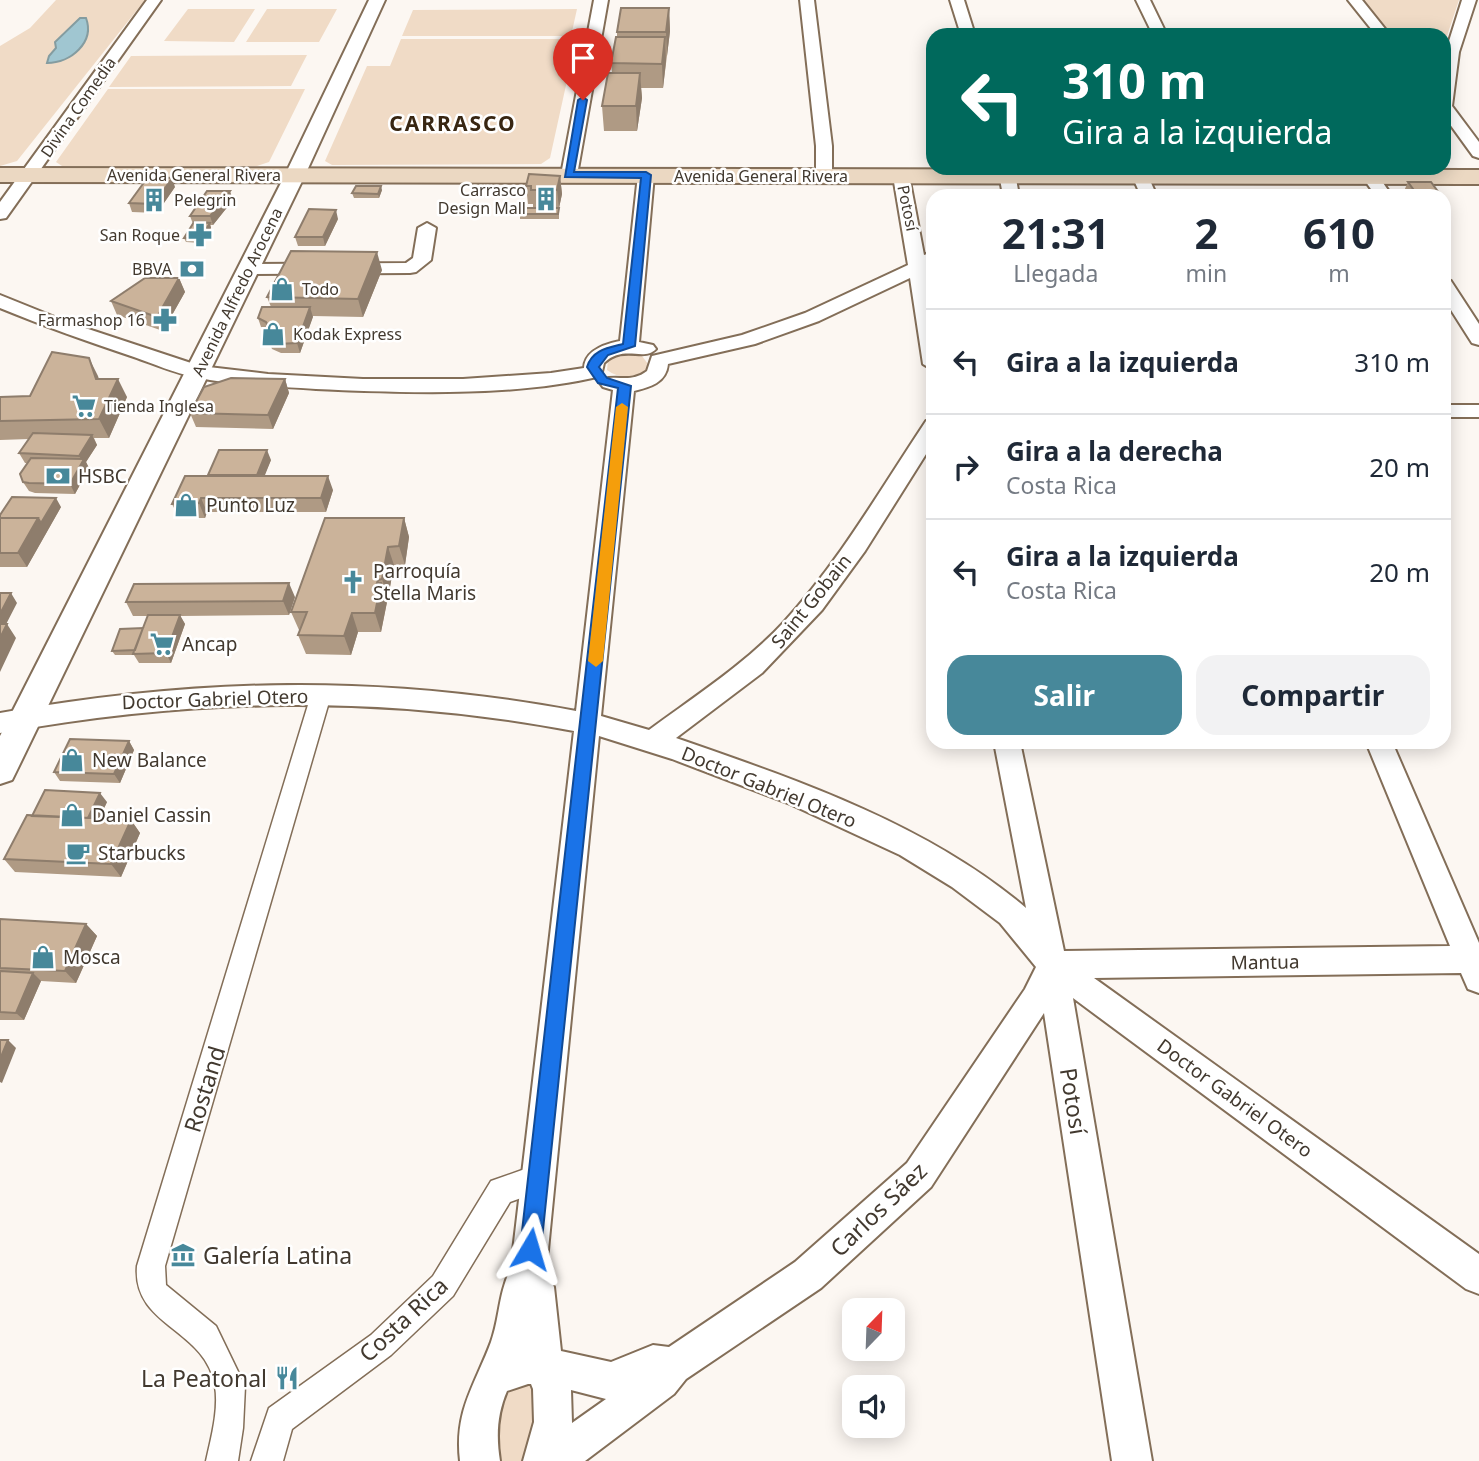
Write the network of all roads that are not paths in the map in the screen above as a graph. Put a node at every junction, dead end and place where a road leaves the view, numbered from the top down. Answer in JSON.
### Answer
{"nodes":[{"id":1,"x":154,"y":0,"type":"edge"},
{"id":2,"x":377,"y":0,"type":"edge"},
{"id":3,"x":601,"y":0,"type":"edge"},
{"id":4,"x":807,"y":0,"type":"edge"},
{"id":5,"x":957,"y":0,"type":"edge"},
{"id":6,"x":1143,"y":0,"type":"edge"},
{"id":7,"x":1355,"y":0,"type":"edge"},
{"id":8,"x":1469,"y":0,"type":"edge"},
{"id":9,"x":966,"y":28,"type":"edge"},
{"id":10,"x":1157,"y":28,"type":"edge"},
{"id":11,"x":1377,"y":28,"type":"edge"},
{"id":12,"x":1451,"y":53,"type":"edge"},
{"id":13,"x":1451,"y":115,"type":"edge"},
{"id":14,"x":1479,"y":153,"type":"edge"},
{"id":15,"x":0,"y":175,"type":"edge"},
{"id":16,"x":30,"y":175,"type":"junction"},
{"id":17,"x":295,"y":175,"type":"junction"},
{"id":18,"x":569,"y":175,"type":"junction"},
{"id":19,"x":646,"y":175,"type":"junction"},
{"id":20,"x":1227,"y":175,"type":"edge"},
{"id":21,"x":1261,"y":175,"type":"edge"},
{"id":22,"x":824,"y":176,"type":"junction"},
{"id":23,"x":901,"y":176,"type":"junction"},
{"id":24,"x":1479,"y":177,"type":"edge"},
{"id":25,"x":1007,"y":180,"type":"edge"},
{"id":26,"x":1145,"y":187,"type":"edge"},
{"id":27,"x":1378,"y":187,"type":"edge"},
{"id":28,"x":0,"y":214,"type":"edge"},
{"id":29,"x":427,"y":228,"type":"dead end"},
{"id":30,"x":926,"y":262,"type":"edge"},
{"id":31,"x":916,"y":268,"type":"junction"},
{"id":32,"x":248,"y":269,"type":"junction"},
{"id":33,"x":1451,"y":296,"type":"edge"},
{"id":34,"x":0,"y":300,"type":"edge"},
{"id":35,"x":926,"y":324,"type":"edge"},
{"id":36,"x":1479,"y":339,"type":"edge"},
{"id":37,"x":629,"y":346,"type":"junction"},
{"id":38,"x":659,"y":360,"type":"junction"},
{"id":39,"x":197,"y":372,"type":"junction"},
{"id":40,"x":594,"y":372,"type":"junction"},
{"id":41,"x":624,"y":386,"type":"junction"},
{"id":42,"x":1451,"y":411,"type":"edge"},
{"id":43,"x":1479,"y":411,"type":"edge"},
{"id":44,"x":926,"y":437,"type":"edge"},
{"id":45,"x":321,"y":695,"type":"junction"},
{"id":46,"x":13,"y":720,"type":"edge"},
{"id":47,"x":589,"y":724,"type":"junction"},
{"id":48,"x":653,"y":741,"type":"junction"},
{"id":49,"x":1008,"y":749,"type":"edge"},
{"id":50,"x":1382,"y":749,"type":"edge"},
{"id":51,"x":0,"y":770,"type":"edge"},
{"id":52,"x":1052,"y":965,"type":"junction"},
{"id":53,"x":1476,"y":965,"type":"edge"},
{"id":54,"x":539,"y":1178,"type":"junction"},
{"id":55,"x":528,"y":1273,"type":"junction"},
{"id":56,"x":1479,"y":1276,"type":"edge"},
{"id":57,"x":544,"y":1366,"type":"junction"},
{"id":58,"x":673,"y":1366,"type":"junction"},
{"id":59,"x":493,"y":1378,"type":"junction"},
{"id":60,"x":222,"y":1461,"type":"edge"},
{"id":61,"x":267,"y":1461,"type":"edge"},
{"id":62,"x":480,"y":1461,"type":"edge"},
{"id":63,"x":543,"y":1461,"type":"edge"},
{"id":64,"x":554,"y":1461,"type":"edge"},
{"id":65,"x":1132,"y":1461,"type":"edge"}],
"edges":[{"from":1,"to":16,"type":"street","name":"Divina Comedia"},
{"from":2,"to":17,"type":"street","name":"Avenida Alfredo Arocena"},
{"from":3,"to":18,"type":"street"},
{"from":4,"to":22,"type":"street"},
{"from":5,"to":9,"type":"street"},
{"from":6,"to":10,"type":"street"},
{"from":7,"to":11,"type":"street"},
{"from":8,"to":12,"type":"street"},
{"from":13,"to":14,"type":"street"},
{"from":15,"to":16,"type":"main road","name":"Avenida General Rivera"},
{"from":16,"to":17,"type":"main road","name":"Avenida General Rivera"},
{"from":16,"to":28,"type":"street","name":"Divina Comedia"},
{"from":17,"to":18,"type":"main road","name":"Avenida General Rivera"},
{"from":17,"to":32,"type":"street","name":"Avenida Alfredo Arocena"},
{"from":18,"to":19,"type":"main road","name":"Avenida General Rivera"},
{"from":19,"to":22,"type":"main road","name":"Avenida General Rivera"},
{"from":19,"to":37,"type":"street"},
{"from":20,"to":26,"type":"main road","name":"Avenida General Rivera"},
{"from":21,"to":27,"type":"main road","name":"Avenida General Rivera"},
{"from":22,"to":23,"type":"main road","name":"Avenida General Rivera"},
{"from":23,"to":25,"type":"main road","name":"Avenida General Rivera"},
{"from":23,"to":31,"type":"street","name":"Potosí"},
{"from":24,"to":27,"type":"main road","name":"Avenida General Rivera"},
{"from":25,"to":26,"type":"main road","name":"Avenida General Rivera"},
{"from":29,"to":32,"type":"street"},
{"from":30,"to":31,"type":"street"},
{"from":31,"to":35,"type":"street","name":"Potosí"},
{"from":31,"to":38,"type":"street"},
{"from":32,"to":39,"type":"street","name":"Avenida Alfredo Arocena"},
{"from":33,"to":36,"type":"street"},
{"from":34,"to":39,"type":"street"},
{"from":37,"to":38,"type":"street"},
{"from":37,"to":40,"type":"street"},
{"from":38,"to":41,"type":"street"},
{"from":39,"to":40,"type":"street"},
{"from":39,"to":46,"type":"street","name":"Avenida Alfredo Arocena"},
{"from":40,"to":41,"type":"street"},
{"from":41,"to":47,"type":"street"},
{"from":42,"to":43,"type":"street"},
{"from":44,"to":48,"type":"street","name":"Saint Gobain"},
{"from":45,"to":46,"type":"street","name":"Doctor Gabriel Otero"},
{"from":45,"to":47,"type":"street","name":"Doctor Gabriel Otero"},
{"from":45,"to":60,"type":"street","name":"Rostand"},
{"from":46,"to":51,"type":"street","name":"Avenida Alfredo Arocena"},
{"from":47,"to":48,"type":"street","name":"Doctor Gabriel Otero"},
{"from":47,"to":54,"type":"street"},
{"from":48,"to":52,"type":"street","name":"Doctor Gabriel Otero"},
{"from":49,"to":52,"type":"street","name":"Potosí"},
{"from":50,"to":53,"type":"street"},
{"from":52,"to":53,"type":"street","name":"Mantua"},
{"from":52,"to":56,"type":"street","name":"Doctor Gabriel Otero"},
{"from":52,"to":58,"type":"street","name":"Carlos Sáez"},
{"from":52,"to":65,"type":"street","name":"Potosí"},
{"from":54,"to":55,"type":"street"},
{"from":54,"to":61,"type":"street","name":"Costa Rica"},
{"from":55,"to":57,"type":"street"},
{"from":55,"to":59,"type":"street"},
{"from":57,"to":58,"type":"street","name":"Carlos Sáez"},
{"from":57,"to":59,"type":"street","name":"Carlos Sáez"},
{"from":57,"to":63,"type":"street"},
{"from":58,"to":64,"type":"street","name":"Carlos Sáez"},
{"from":59,"to":62,"type":"street"}]}
